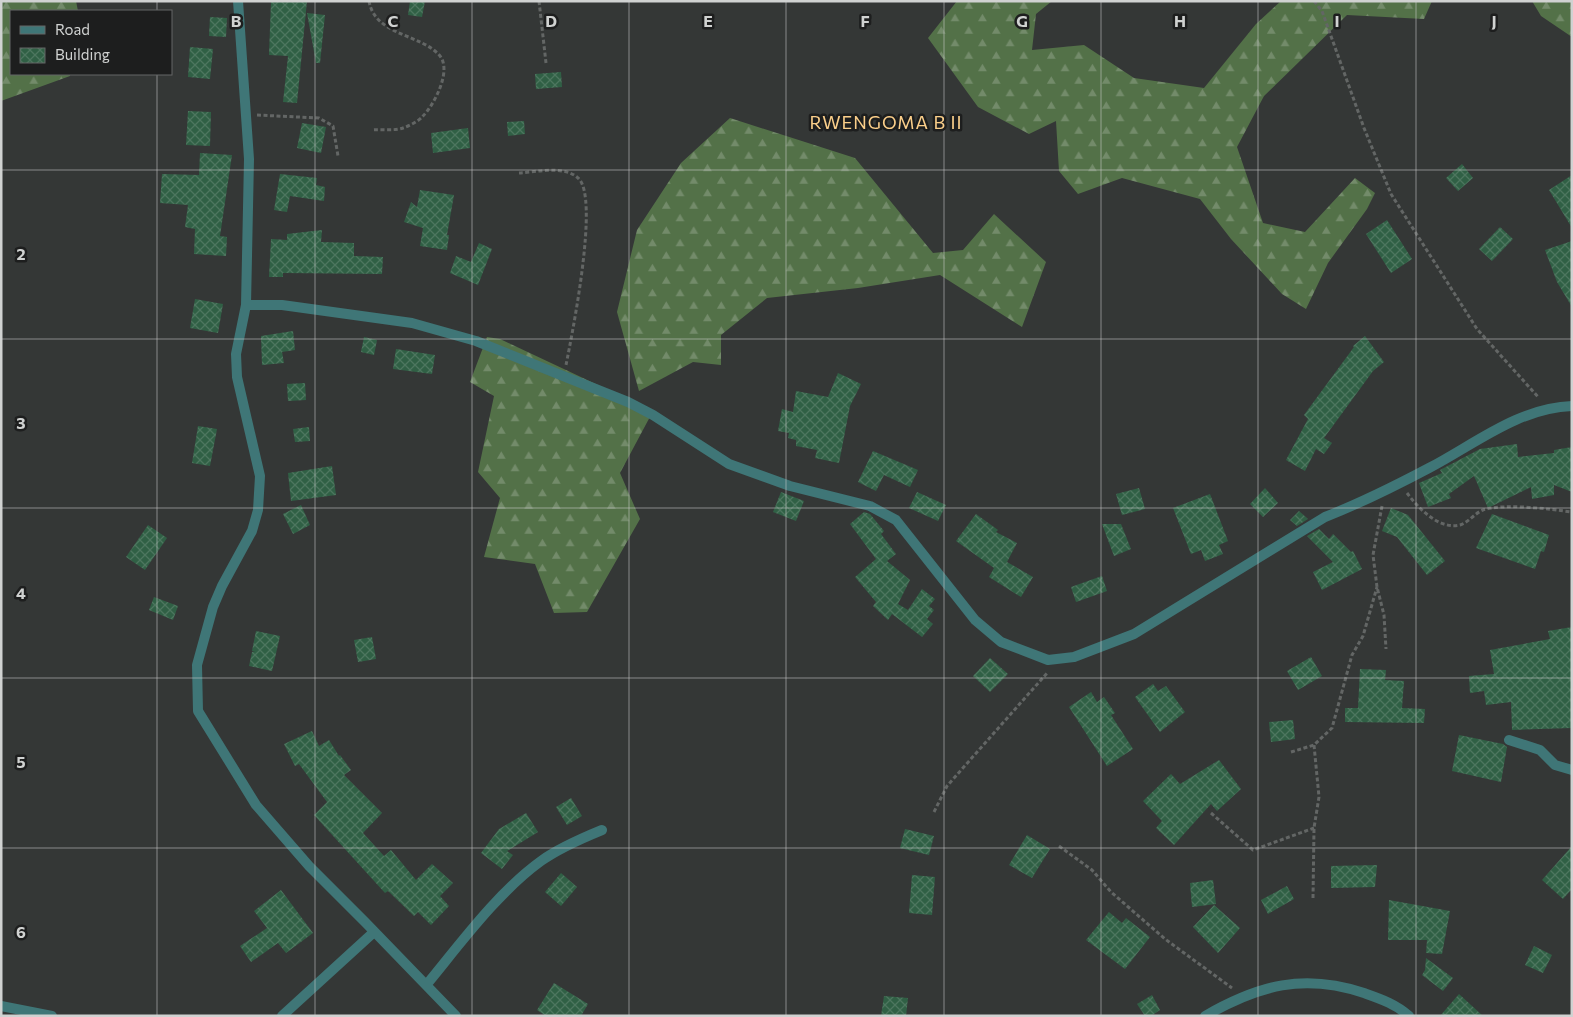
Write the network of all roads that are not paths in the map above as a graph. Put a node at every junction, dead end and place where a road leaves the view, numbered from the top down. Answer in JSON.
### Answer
{"nodes":[{"id":1,"x":238,"y":1,"type":"edge"},
{"id":2,"x":246,"y":305,"type":"junction"},
{"id":3,"x":1572,"y":406,"type":"edge"},
{"id":4,"x":1509,"y":740,"type":"dead end"},
{"id":5,"x":1572,"y":770,"type":"edge"},
{"id":6,"x":602,"y":830,"type":"dead end"},
{"id":7,"x":374,"y":932,"type":"junction"},
{"id":8,"x":427,"y":984,"type":"junction"},
{"id":9,"x":1,"y":1006,"type":"edge"},
{"id":10,"x":52,"y":1016,"type":"edge"},
{"id":11,"x":282,"y":1016,"type":"edge"},
{"id":12,"x":456,"y":1016,"type":"edge"},
{"id":13,"x":1205,"y":1016,"type":"edge"},
{"id":14,"x":1409,"y":1016,"type":"edge"}],
"edges":[{"from":1,"to":2,"type":"street"},
{"from":2,"to":3,"type":"street"},
{"from":2,"to":7,"type":"street"},
{"from":4,"to":5,"type":"street"},
{"from":6,"to":8,"type":"street"},
{"from":7,"to":8,"type":"street"},
{"from":7,"to":11,"type":"street"},
{"from":8,"to":12,"type":"street"},
{"from":9,"to":10,"type":"street"},
{"from":13,"to":14,"type":"street"}]}
